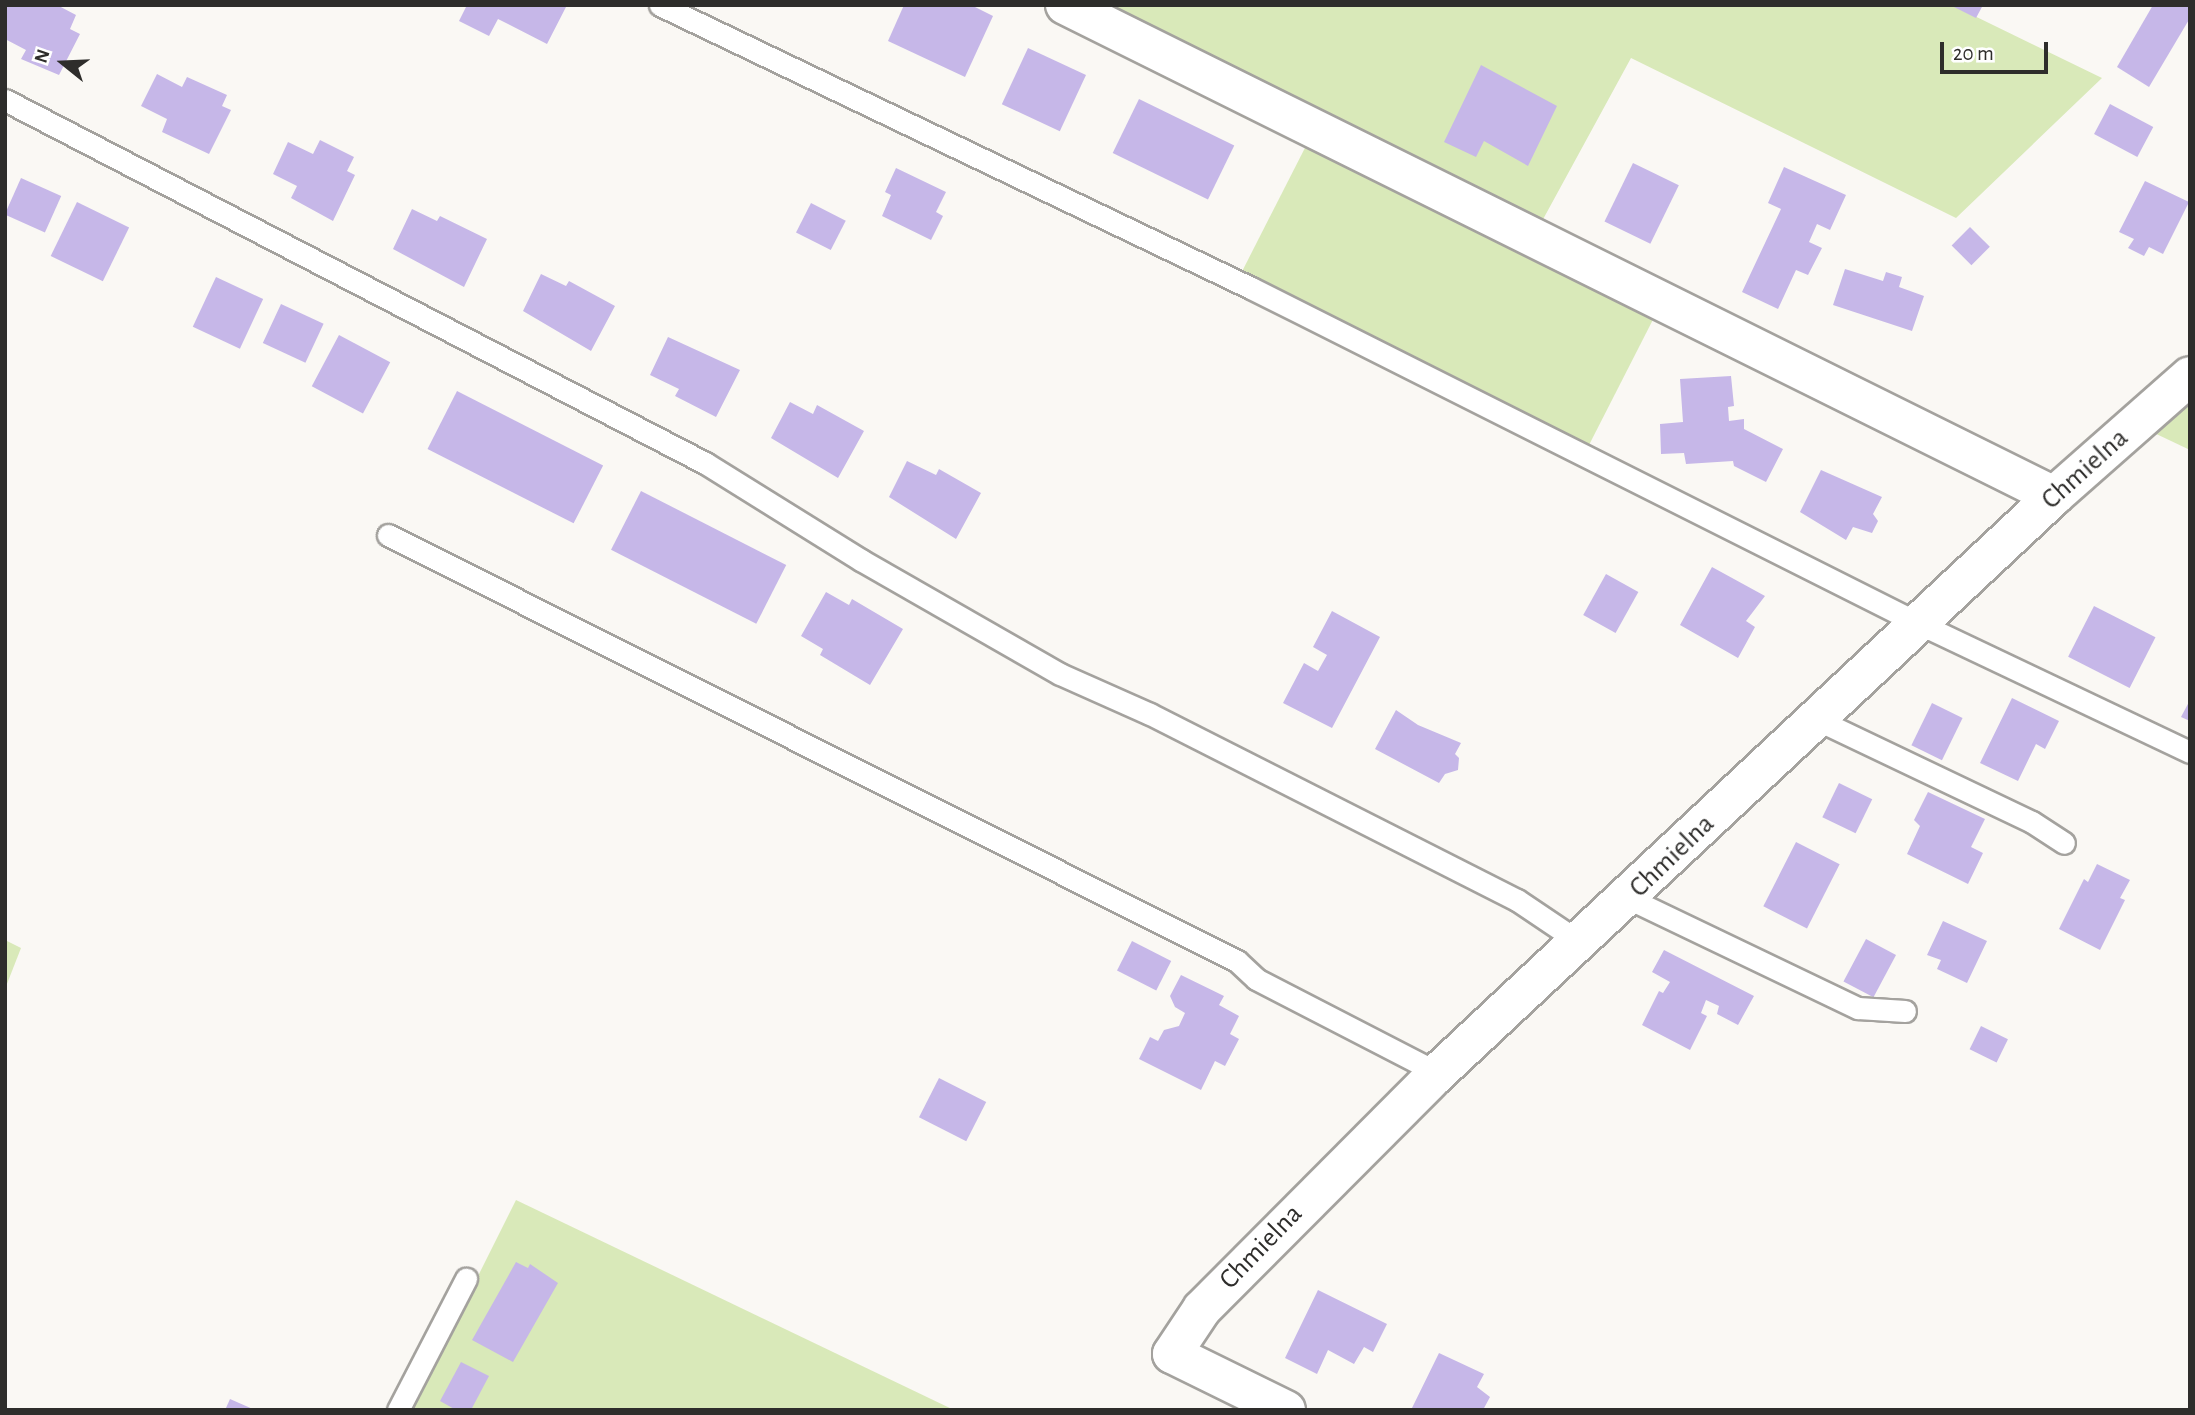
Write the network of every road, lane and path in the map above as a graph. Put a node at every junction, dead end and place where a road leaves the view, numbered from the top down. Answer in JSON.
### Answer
{"nodes":[{"id":1,"x":660,"y":5,"type":"edge"},
{"id":2,"x":1065,"y":5,"type":"edge"},
{"id":3,"x":5,"y":100,"type":"edge"},
{"id":4,"x":2190,"y":376,"type":"edge"},
{"id":5,"x":2054,"y":496,"type":"junction"},
{"id":6,"x":388,"y":535,"type":"dead end"},
{"id":7,"x":1917,"y":623,"type":"junction"},
{"id":8,"x":1816,"y":719,"type":"junction"},
{"id":9,"x":2189,"y":752,"type":"edge"},
{"id":10,"x":2064,"y":843,"type":"dead end"},
{"id":11,"x":1628,"y":898,"type":"junction"},
{"id":12,"x":1581,"y":943,"type":"junction"},
{"id":13,"x":1905,"y":1011,"type":"dead end"},
{"id":14,"x":1438,"y":1073,"type":"junction"},
{"id":15,"x":466,"y":1279,"type":"dead end"},
{"id":16,"x":398,"y":1410,"type":"edge"},
{"id":17,"x":1286,"y":1410,"type":"edge"}],
"edges":[{"from":1,"to":7,"type":"lane"},
{"from":2,"to":5,"type":"street"},
{"from":3,"to":12,"type":"lane"},
{"from":4,"to":5,"type":"street","name":"Chmielna"},
{"from":5,"to":7,"type":"street","name":"Chmielna"},
{"from":6,"to":14,"type":"lane"},
{"from":7,"to":8,"type":"street","name":"Chmielna"},
{"from":7,"to":9,"type":"lane"},
{"from":8,"to":10,"type":"lane"},
{"from":8,"to":11,"type":"street","name":"Chmielna"},
{"from":11,"to":12,"type":"street","name":"Chmielna"},
{"from":11,"to":13,"type":"lane"},
{"from":12,"to":14,"type":"street","name":"Chmielna"},
{"from":14,"to":17,"type":"street","name":"Chmielna"},
{"from":15,"to":16,"type":"lane"}]}
